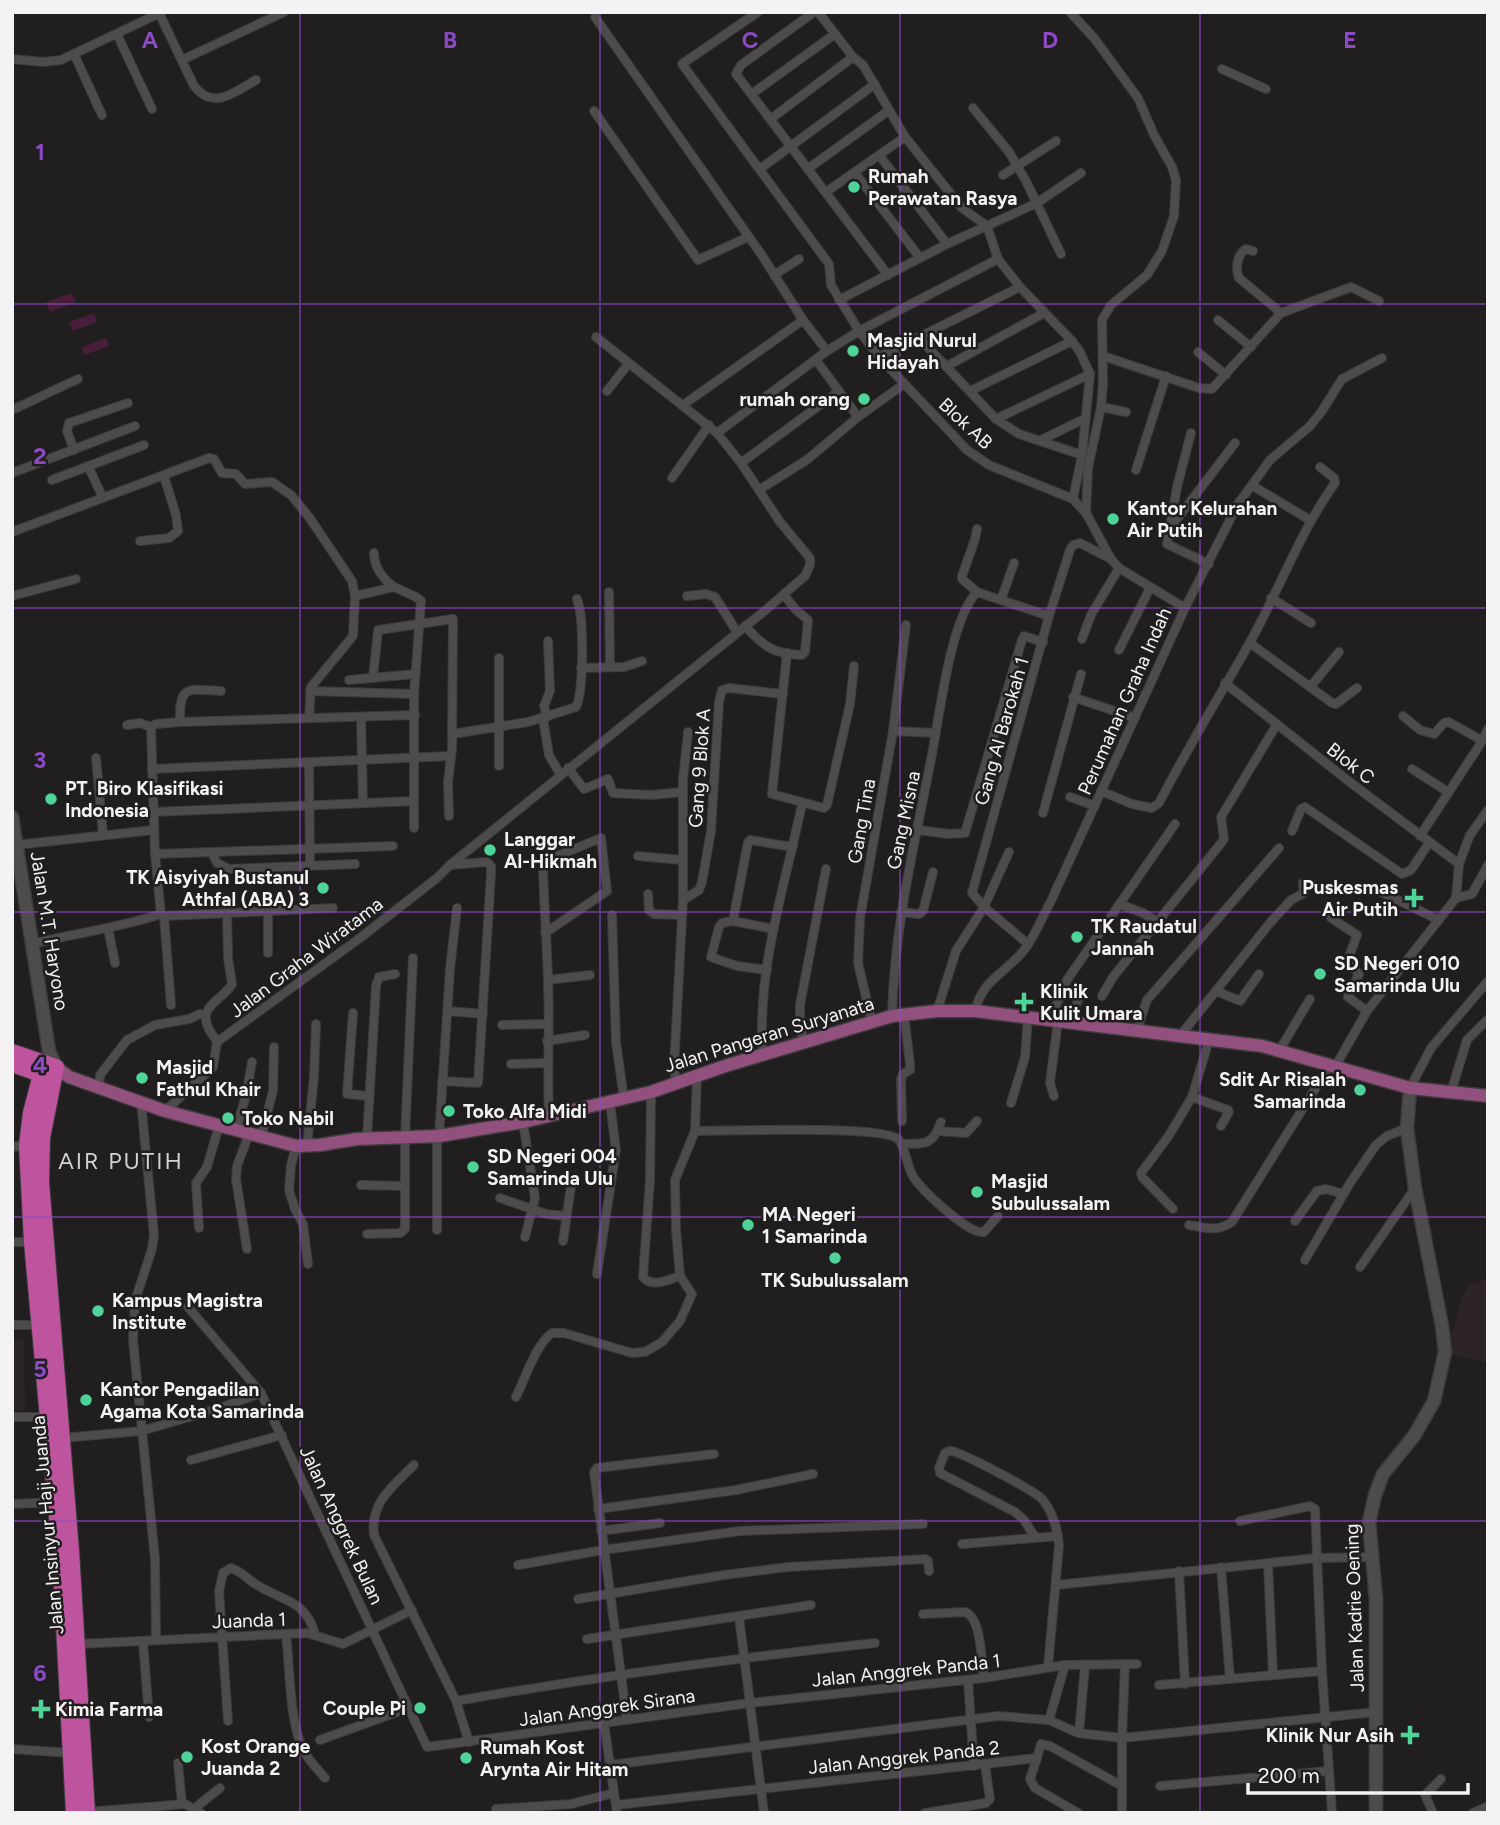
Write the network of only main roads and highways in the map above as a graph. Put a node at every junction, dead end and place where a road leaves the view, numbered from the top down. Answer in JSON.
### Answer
{"nodes":[{"id":1,"x":12,"y":817,"type":"edge"},
{"id":2,"x":12,"y":1052,"type":"edge"},
{"id":3,"x":12,"y":1063,"type":"edge"},
{"id":4,"x":52,"y":1069,"type":"junction"},
{"id":5,"x":1410,"y":1088,"type":"junction"},
{"id":6,"x":1488,"y":1096,"type":"edge"},
{"id":7,"x":20,"y":1146,"type":"edge"},
{"id":8,"x":66,"y":1552,"type":"junction"},
{"id":9,"x":87,"y":1812,"type":"edge"},
{"id":10,"x":74,"y":1813,"type":"edge"},
{"id":11,"x":1376,"y":1813,"type":"edge"}],
"edges":[{"from":1,"to":4,"type":"main road","name":"Jalan M.T. Haryono"},
{"from":2,"to":4,"type":"highway"},
{"from":3,"to":4,"type":"highway"},
{"from":4,"to":5,"type":"main road","name":"Jalan Pangeran Suryanata"},
{"from":4,"to":7,"type":"highway","name":"Jalan Insinyur Haji Juanda"},
{"from":4,"to":8,"type":"highway","name":"Jalan Insinyur Haji Juanda"},
{"from":5,"to":6,"type":"main road","name":"Jalan Pangeran Suryanata"},
{"from":5,"to":11,"type":"main road","name":"Jalan Kadrie Oening"},
{"from":7,"to":8,"type":"highway","name":"Jalan Insinyur Haji Juanda"},
{"from":8,"to":9,"type":"highway","name":"Jalan Insinyur Haji Juanda"},
{"from":8,"to":10,"type":"highway","name":"Jalan Insinyur Haji Juanda"}]}
